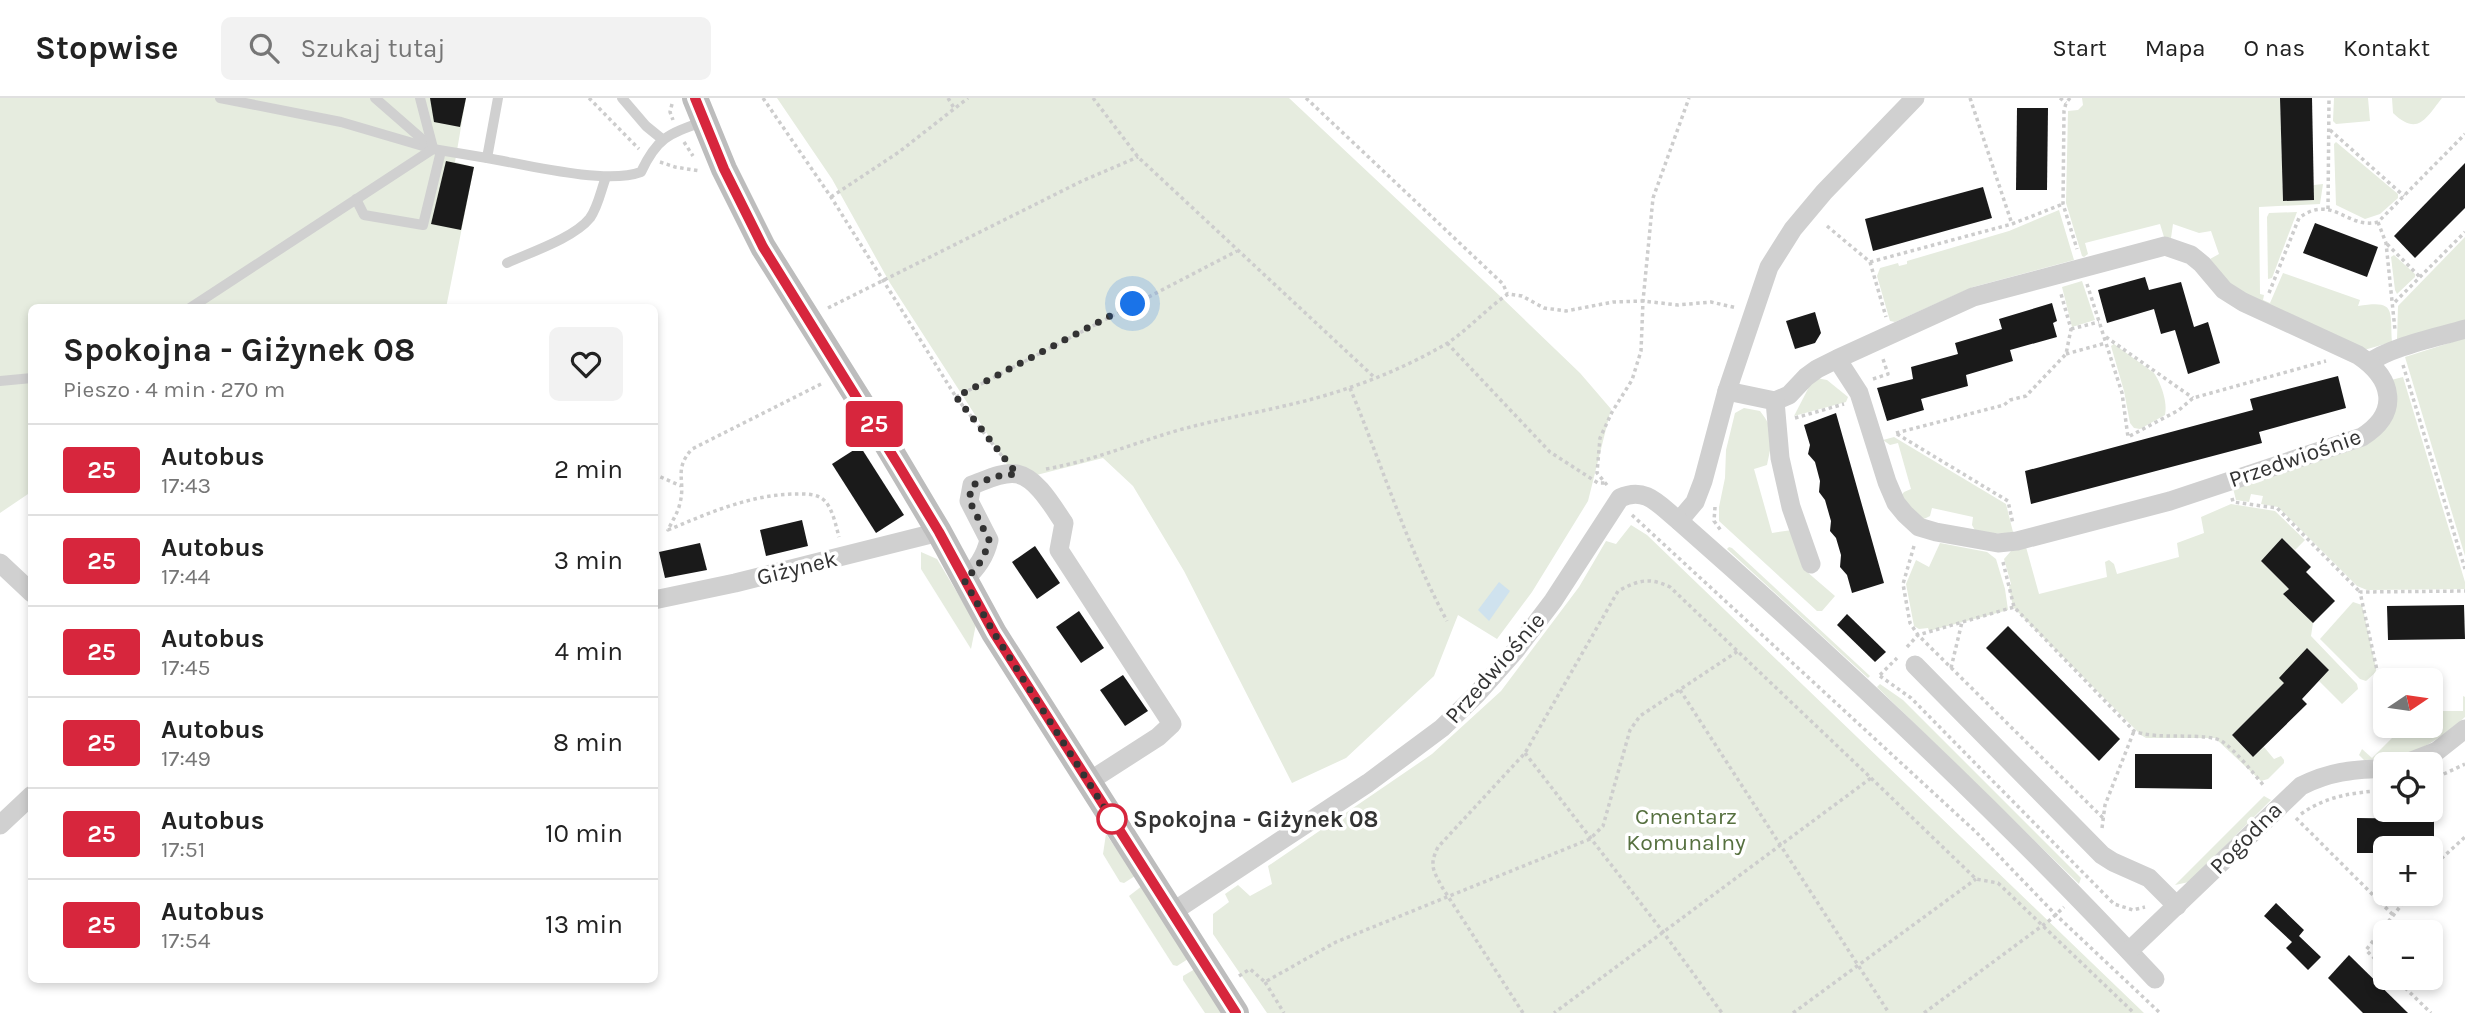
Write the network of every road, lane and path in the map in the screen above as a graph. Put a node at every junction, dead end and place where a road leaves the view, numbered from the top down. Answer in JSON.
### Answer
{"nodes":[{"id":1,"x":220,"y":98,"type":"edge"},
{"id":2,"x":375,"y":98,"type":"edge"},
{"id":3,"x":420,"y":98,"type":"edge"},
{"id":4,"x":498,"y":98,"type":"edge"},
{"id":5,"x":622,"y":98,"type":"edge"},
{"id":6,"x":763,"y":98,"type":"edge"},
{"id":7,"x":948,"y":98,"type":"edge"},
{"id":8,"x":968,"y":98,"type":"edge"},
{"id":9,"x":1093,"y":98,"type":"edge"},
{"id":10,"x":1306,"y":98,"type":"edge"},
{"id":11,"x":1689,"y":98,"type":"edge"},
{"id":12,"x":1915,"y":98,"type":"edge"},
{"id":13,"x":1970,"y":98,"type":"edge"},
{"id":14,"x":2060,"y":98,"type":"edge"},
{"id":15,"x":2070,"y":98,"type":"edge"},
{"id":16,"x":2329,"y":98,"type":"edge"},
{"id":17,"x":2066,"y":103,"type":"junction"},
{"id":18,"x":954,"y":108,"type":"junction"},
{"id":19,"x":699,"y":110,"type":"edge"},
{"id":20,"x":2329,"y":129,"type":"junction"},
{"id":21,"x":2465,"y":134,"type":"edge"},
{"id":22,"x":662,"y":139,"type":"junction"},
{"id":23,"x":437,"y":150,"type":"junction"},
{"id":24,"x":1138,"y":157,"type":"junction"},
{"id":25,"x":487,"y":158,"type":"junction"},
{"id":26,"x":606,"y":177,"type":"junction"},
{"id":27,"x":2404,"y":196,"type":"junction"},
{"id":28,"x":831,"y":197,"type":"junction"},
{"id":29,"x":356,"y":199,"type":"junction"},
{"id":30,"x":2063,"y":204,"type":"junction"},
{"id":31,"x":2328,"y":209,"type":"junction"},
{"id":32,"x":2378,"y":222,"type":"junction"},
{"id":33,"x":2012,"y":224,"type":"junction"},
{"id":34,"x":1827,"y":226,"type":"dead end"},
{"id":35,"x":2465,"y":232,"type":"edge"},
{"id":36,"x":2386,"y":243,"type":"junction"},
{"id":37,"x":1237,"y":250,"type":"junction"},
{"id":38,"x":1870,"y":262,"type":"junction"},
{"id":39,"x":508,"y":263,"type":"dead end"},
{"id":40,"x":2082,"y":267,"type":"junction"},
{"id":41,"x":2420,"y":277,"type":"junction"},
{"id":42,"x":881,"y":280,"type":"junction"},
{"id":43,"x":2058,"y":285,"type":"dead end"},
{"id":44,"x":1508,"y":294,"type":"junction"},
{"id":45,"x":1643,"y":300,"type":"junction"},
{"id":46,"x":2394,"y":303,"type":"junction"},
{"id":47,"x":196,"y":304,"type":"edge"},
{"id":48,"x":2262,"y":311,"type":"junction"},
{"id":49,"x":1752,"y":312,"type":"junction"},
{"id":50,"x":807,"y":317,"type":"junction"},
{"id":51,"x":2099,"y":322,"type":"junction"},
{"id":52,"x":2465,"y":329,"type":"edge"},
{"id":53,"x":2071,"y":330,"type":"junction"},
{"id":54,"x":1891,"y":335,"type":"junction"},
{"id":55,"x":2104,"y":336,"type":"junction"},
{"id":56,"x":1447,"y":343,"type":"junction"},
{"id":57,"x":2106,"y":343,"type":"junction"},
{"id":58,"x":2399,"y":349,"type":"junction"},
{"id":59,"x":2066,"y":354,"type":"junction"},
{"id":60,"x":2362,"y":358,"type":"junction"},
{"id":61,"x":1838,"y":359,"type":"junction"},
{"id":62,"x":1375,"y":377,"type":"junction"},
{"id":63,"x":28,"y":378,"type":"edge"},
{"id":64,"x":0,"y":381,"type":"edge"},
{"id":65,"x":821,"y":384,"type":"dead end"},
{"id":66,"x":1350,"y":388,"type":"junction"},
{"id":67,"x":1727,"y":391,"type":"junction"},
{"id":68,"x":1859,"y":393,"type":"junction"},
{"id":69,"x":956,"y":397,"type":"junction"},
{"id":70,"x":2193,"y":398,"type":"junction"},
{"id":71,"x":1775,"y":401,"type":"junction"},
{"id":72,"x":1778,"y":421,"type":"junction"},
{"id":73,"x":1896,"y":433,"type":"junction"},
{"id":74,"x":1874,"y":435,"type":"junction"},
{"id":75,"x":1017,"y":474,"type":"junction"},
{"id":76,"x":658,"y":476,"type":"edge"},
{"id":77,"x":2227,"y":482,"type":"junction"},
{"id":78,"x":1605,"y":483,"type":"junction"},
{"id":79,"x":681,"y":486,"type":"junction"},
{"id":80,"x":1619,"y":498,"type":"junction"},
{"id":81,"x":1715,"y":505,"type":"dead end"},
{"id":82,"x":1679,"y":521,"type":"junction"},
{"id":83,"x":1919,"y":527,"type":"junction"},
{"id":84,"x":939,"y":532,"type":"junction"},
{"id":85,"x":1729,"y":538,"type":"dead end"},
{"id":86,"x":2007,"y":542,"type":"junction"},
{"id":87,"x":845,"y":556,"type":"junction"},
{"id":88,"x":0,"y":563,"type":"edge"},
{"id":89,"x":1811,"y":564,"type":"dead end"},
{"id":90,"x":2465,"y":569,"type":"edge"},
{"id":91,"x":964,"y":580,"type":"junction"},
{"id":92,"x":28,"y":589,"type":"edge"},
{"id":93,"x":2465,"y":591,"type":"edge"},
{"id":94,"x":2360,"y":592,"type":"junction"},
{"id":95,"x":658,"y":599,"type":"edge"},
{"id":96,"x":2014,"y":607,"type":"junction"},
{"id":97,"x":1447,"y":621,"type":"dead end"},
{"id":98,"x":1962,"y":622,"type":"junction"},
{"id":99,"x":1918,"y":635,"type":"junction"},
{"id":100,"x":1738,"y":651,"type":"junction"},
{"id":101,"x":1915,"y":665,"type":"dead end"},
{"id":102,"x":1951,"y":668,"type":"junction"},
{"id":103,"x":2376,"y":668,"type":"edge"},
{"id":104,"x":1880,"y":676,"type":"junction"},
{"id":105,"x":1872,"y":682,"type":"dead end"},
{"id":106,"x":1681,"y":690,"type":"junction"},
{"id":107,"x":2465,"y":729,"type":"edge"},
{"id":108,"x":2134,"y":732,"type":"junction"},
{"id":109,"x":2434,"y":752,"type":"edge"},
{"id":110,"x":1525,"y":753,"type":"junction"},
{"id":111,"x":2465,"y":764,"type":"edge"},
{"id":112,"x":2373,"y":769,"type":"edge"},
{"id":113,"x":2443,"y":774,"type":"edge"},
{"id":114,"x":1871,"y":778,"type":"junction"},
{"id":115,"x":1088,"y":782,"type":"junction"},
{"id":116,"x":2265,"y":786,"type":"dead end"},
{"id":117,"x":2373,"y":791,"type":"edge"},
{"id":118,"x":28,"y":799,"type":"edge"},
{"id":119,"x":2103,"y":818,"type":"junction"},
{"id":120,"x":2296,"y":818,"type":"junction"},
{"id":121,"x":2290,"y":823,"type":"dead end"},
{"id":122,"x":0,"y":825,"type":"edge"},
{"id":123,"x":2102,"y":832,"type":"dead end"},
{"id":124,"x":2465,"y":837,"type":"edge"},
{"id":125,"x":1590,"y":839,"type":"junction"},
{"id":126,"x":1781,"y":844,"type":"junction"},
{"id":127,"x":2443,"y":857,"type":"edge"},
{"id":128,"x":1976,"y":878,"type":"junction"},
{"id":129,"x":1449,"y":896,"type":"junction"},
{"id":130,"x":2171,"y":898,"type":"junction"},
{"id":131,"x":2068,"y":903,"type":"dead end"},
{"id":132,"x":2400,"y":906,"type":"edge"},
{"id":133,"x":1171,"y":913,"type":"junction"},
{"id":134,"x":2055,"y":914,"type":"junction"},
{"id":135,"x":2393,"y":915,"type":"junction"},
{"id":136,"x":2389,"y":920,"type":"edge"},
{"id":137,"x":2042,"y":926,"type":"junction"},
{"id":138,"x":1663,"y":932,"type":"junction"},
{"id":139,"x":2373,"y":941,"type":"edge"},
{"id":140,"x":2129,"y":950,"type":"junction"},
{"id":141,"x":2373,"y":957,"type":"edge"},
{"id":142,"x":1859,"y":964,"type":"junction"},
{"id":143,"x":1234,"y":979,"type":"dead end"},
{"id":144,"x":2155,"y":979,"type":"dead end"},
{"id":145,"x":1265,"y":982,"type":"junction"},
{"id":146,"x":2407,"y":990,"type":"edge"},
{"id":147,"x":1236,"y":1013,"type":"edge"},
{"id":148,"x":1284,"y":1013,"type":"edge"},
{"id":149,"x":1523,"y":1013,"type":"edge"},
{"id":150,"x":1554,"y":1013,"type":"edge"},
{"id":151,"x":1722,"y":1013,"type":"edge"},
{"id":152,"x":1793,"y":1013,"type":"edge"},
{"id":153,"x":1889,"y":1013,"type":"edge"},
{"id":154,"x":1924,"y":1013,"type":"edge"},
{"id":155,"x":2134,"y":1013,"type":"edge"},
{"id":156,"x":2160,"y":1013,"type":"edge"},
{"id":157,"x":2431,"y":1013,"type":"edge"}],
"edges":[{"from":1,"to":23,"type":"lane"},
{"from":2,"to":23,"type":"lane"},
{"from":3,"to":23,"type":"lane"},
{"from":4,"to":25,"type":"lane"},
{"from":5,"to":22,"type":"lane"},
{"from":6,"to":28,"type":"path"},
{"from":7,"to":18,"type":"path"},
{"from":8,"to":18,"type":"path"},
{"from":9,"to":24,"type":"path"},
{"from":10,"to":44,"type":"path"},
{"from":11,"to":45,"type":"path"},
{"from":12,"to":49,"type":"street"},
{"from":13,"to":33,"type":"path"},
{"from":14,"to":17,"type":"path"},
{"from":15,"to":17,"type":"path"},
{"from":16,"to":20,"type":"path"},
{"from":17,"to":30,"type":"path"},
{"from":18,"to":28,"type":"path"},
{"from":19,"to":22,"type":"lane"},
{"from":19,"to":50,"type":"street"},
{"from":20,"to":27,"type":"path"},
{"from":20,"to":31,"type":"path"},
{"from":21,"to":27,"type":"path"},
{"from":22,"to":26,"type":"lane"},
{"from":23,"to":25,"type":"lane"},
{"from":23,"to":29,"type":"lane"},
{"from":23,"to":29,"type":"lane"},
{"from":24,"to":37,"type":"path"},
{"from":24,"to":42,"type":"path"},
{"from":25,"to":26,"type":"lane"},
{"from":26,"to":39,"type":"lane"},
{"from":27,"to":32,"type":"path"},
{"from":28,"to":42,"type":"path"},
{"from":29,"to":47,"type":"lane"},
{"from":30,"to":33,"type":"path"},
{"from":30,"to":40,"type":"path"},
{"from":31,"to":32,"type":"path"},
{"from":31,"to":48,"type":"path"},
{"from":32,"to":36,"type":"path"},
{"from":33,"to":38,"type":"path"},
{"from":34,"to":38,"type":"path"},
{"from":35,"to":41,"type":"path"},
{"from":36,"to":41,"type":"path"},
{"from":36,"to":46,"type":"path"},
{"from":37,"to":62,"type":"path"},
{"from":37,"to":69,"type":"path"},
{"from":38,"to":54,"type":"path"},
{"from":40,"to":48,"type":"street"},
{"from":40,"to":51,"type":"path"},
{"from":40,"to":54,"type":"street"},
{"from":41,"to":46,"type":"path"},
{"from":42,"to":50,"type":"path"},
{"from":42,"to":69,"type":"path"},
{"from":43,"to":53,"type":"path"},
{"from":44,"to":45,"type":"path"},
{"from":44,"to":56,"type":"path"},
{"from":45,"to":49,"type":"path"},
{"from":45,"to":78,"type":"path"},
{"from":46,"to":58,"type":"path"},
{"from":48,"to":60,"type":"street"},
{"from":49,"to":67,"type":"street"},
{"from":50,"to":84,"type":"street"},
{"from":51,"to":53,"type":"path"},
{"from":51,"to":55,"type":"path"},
{"from":52,"to":58,"type":"street"},
{"from":53,"to":59,"type":"path"},
{"from":54,"to":61,"type":"street"},
{"from":54,"to":68,"type":"path"},
{"from":55,"to":57,"type":"path"},
{"from":55,"to":70,"type":"path"},
{"from":56,"to":62,"type":"path"},
{"from":56,"to":78,"type":"path"},
{"from":57,"to":59,"type":"path"},
{"from":57,"to":70,"type":"path"},
{"from":58,"to":60,"type":"street"},
{"from":58,"to":90,"type":"path"},
{"from":59,"to":73,"type":"path"},
{"from":60,"to":70,"type":"path"},
{"from":60,"to":77,"type":"street","name":"Przedwiośnie"},
{"from":61,"to":68,"type":"street"},
{"from":61,"to":71,"type":"street"},
{"from":62,"to":66,"type":"path"},
{"from":63,"to":64,"type":"lane"},
{"from":65,"to":79,"type":"path"},
{"from":66,"to":75,"type":"path"},
{"from":66,"to":97,"type":"path"},
{"from":67,"to":71,"type":"street"},
{"from":67,"to":82,"type":"street"},
{"from":68,"to":72,"type":"path"},
{"from":68,"to":74,"type":"street"},
{"from":69,"to":75,"type":"path"},
{"from":71,"to":72,"type":"street"},
{"from":72,"to":89,"type":"street"},
{"from":73,"to":74,"type":"path"},
{"from":73,"to":86,"type":"path"},
{"from":74,"to":83,"type":"street"},
{"from":75,"to":91,"type":"street"},
{"from":75,"to":115,"type":"street"},
{"from":76,"to":79,"type":"path"},
{"from":77,"to":86,"type":"street","name":"Przedwiośnie"},
{"from":77,"to":94,"type":"path"},
{"from":78,"to":80,"type":"path"},
{"from":79,"to":87,"type":"path"},
{"from":80,"to":82,"type":"street"},
{"from":80,"to":133,"type":"street","name":"Przedwiośnie"},
{"from":80,"to":134,"type":"path"},
{"from":81,"to":85,"type":"path"},
{"from":82,"to":140,"type":"street"},
{"from":83,"to":86,"type":"street","name":"Przedwiośnie"},
{"from":83,"to":99,"type":"path"},
{"from":84,"to":87,"type":"street","name":"Giżynek"},
{"from":84,"to":91,"type":"street"},
{"from":86,"to":96,"type":"path"},
{"from":87,"to":95,"type":"street","name":"Giżynek"},
{"from":88,"to":92,"type":"street"},
{"from":91,"to":115,"type":"street"},
{"from":93,"to":94,"type":"path"},
{"from":94,"to":103,"type":"path"},
{"from":96,"to":98,"type":"path"},
{"from":96,"to":108,"type":"path"},
{"from":98,"to":99,"type":"path"},
{"from":98,"to":102,"type":"path"},
{"from":99,"to":102,"type":"path"},
{"from":99,"to":104,"type":"path"},
{"from":100,"to":106,"type":"path"},
{"from":100,"to":110,"type":"path"},
{"from":100,"to":114,"type":"path"},
{"from":101,"to":130,"type":"street"},
{"from":102,"to":119,"type":"path"},
{"from":104,"to":105,"type":"path"},
{"from":104,"to":130,"type":"path"},
{"from":106,"to":125,"type":"path"},
{"from":106,"to":126,"type":"path"},
{"from":107,"to":109,"type":"street"},
{"from":108,"to":116,"type":"path"},
{"from":108,"to":119,"type":"path"},
{"from":110,"to":125,"type":"path"},
{"from":110,"to":129,"type":"path"},
{"from":111,"to":113,"type":"path"},
{"from":112,"to":130,"type":"street","name":"Pogodna"},
{"from":114,"to":126,"type":"path"},
{"from":114,"to":128,"type":"path"},
{"from":115,"to":133,"type":"street"},
{"from":117,"to":120,"type":"path"},
{"from":118,"to":122,"type":"street"},
{"from":119,"to":123,"type":"path"},
{"from":120,"to":121,"type":"path"},
{"from":120,"to":135,"type":"path"},
{"from":124,"to":127,"type":"path"},
{"from":125,"to":129,"type":"path"},
{"from":125,"to":138,"type":"path"},
{"from":126,"to":138,"type":"path"},
{"from":126,"to":142,"type":"path"},
{"from":128,"to":137,"type":"path"},
{"from":128,"to":142,"type":"path"},
{"from":129,"to":145,"type":"path"},
{"from":129,"to":149,"type":"path"},
{"from":130,"to":140,"type":"street","name":"Pogodna"},
{"from":131,"to":134,"type":"path"},
{"from":132,"to":135,"type":"path"},
{"from":133,"to":147,"type":"street"},
{"from":134,"to":137,"type":"path"},
{"from":134,"to":156,"type":"path"},
{"from":135,"to":136,"type":"path"},
{"from":137,"to":154,"type":"path"},
{"from":137,"to":155,"type":"path"},
{"from":138,"to":150,"type":"path"},
{"from":138,"to":151,"type":"path"},
{"from":139,"to":141,"type":"path"},
{"from":140,"to":144,"type":"street"},
{"from":142,"to":152,"type":"path"},
{"from":142,"to":153,"type":"path"},
{"from":143,"to":145,"type":"path"},
{"from":145,"to":148,"type":"path"},
{"from":146,"to":157,"type":"path"}]}
